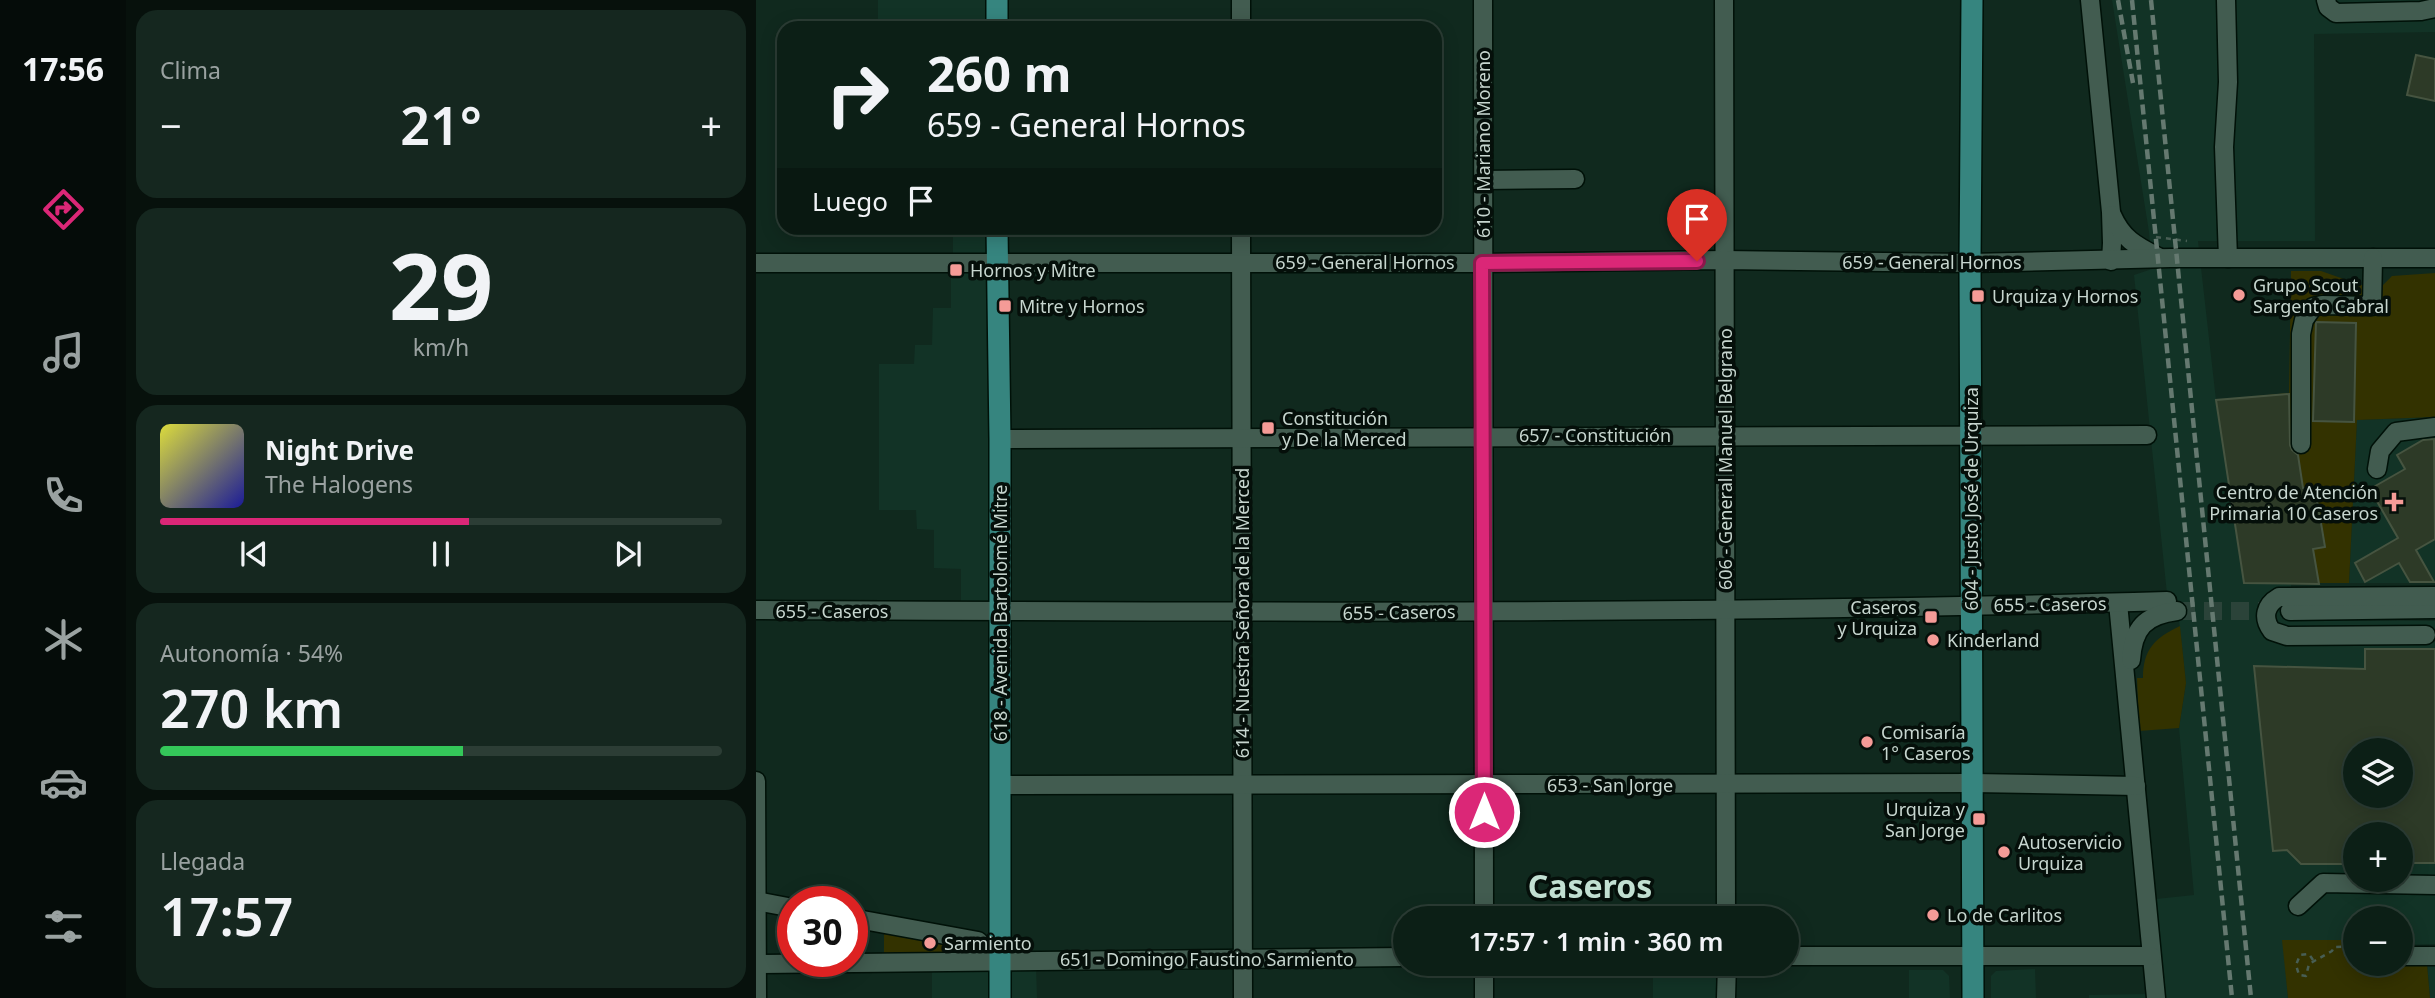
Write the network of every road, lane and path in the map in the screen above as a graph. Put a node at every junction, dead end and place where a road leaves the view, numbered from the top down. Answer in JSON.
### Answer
{"nodes":[{"id":1,"x":997,"y":0,"type":"edge"},
{"id":2,"x":1241,"y":0,"type":"edge"},
{"id":3,"x":1483,"y":0,"type":"edge"},
{"id":4,"x":1724,"y":0,"type":"edge"},
{"id":5,"x":1972,"y":0,"type":"edge"},
{"id":6,"x":2090,"y":0,"type":"edge"},
{"id":7,"x":2226,"y":0,"type":"edge"},
{"id":8,"x":2326,"y":0,"type":"edge"},
{"id":9,"x":2435,"y":8,"type":"edge"},
{"id":10,"x":997,"y":21,"type":"edge"},
{"id":11,"x":1241,"y":21,"type":"edge"},
{"id":12,"x":1575,"y":179,"type":"dead end"},
{"id":13,"x":1483,"y":180,"type":"junction"},
{"id":14,"x":2111,"y":212,"type":"junction"},
{"id":15,"x":997,"y":235,"type":"edge"},
{"id":16,"x":1241,"y":235,"type":"edge"},
{"id":17,"x":2160,"y":258,"type":"junction"},
{"id":18,"x":2228,"y":258,"type":"junction"},
{"id":19,"x":2373,"y":258,"type":"junction"},
{"id":20,"x":2435,"y":258,"type":"edge"},
{"id":21,"x":1724,"y":260,"type":"junction"},
{"id":22,"x":2111,"y":261,"type":"junction"},
{"id":23,"x":997,"y":262,"type":"junction"},
{"id":24,"x":1240,"y":262,"type":"junction"},
{"id":25,"x":756,"y":263,"type":"edge"},
{"id":26,"x":1482,"y":263,"type":"junction"},
{"id":27,"x":1970,"y":263,"type":"junction"},
{"id":28,"x":2435,"y":427,"type":"edge"},
{"id":29,"x":1972,"y":434,"type":"junction"},
{"id":30,"x":1484,"y":435,"type":"junction"},
{"id":31,"x":1726,"y":435,"type":"junction"},
{"id":32,"x":2147,"y":435,"type":"dead end"},
{"id":33,"x":1242,"y":438,"type":"junction"},
{"id":34,"x":1000,"y":439,"type":"junction"},
{"id":35,"x":2301,"y":444,"type":"dead end"},
{"id":36,"x":2377,"y":469,"type":"dead end"},
{"id":37,"x":2435,"y":596,"type":"edge"},
{"id":38,"x":2118,"y":603,"type":"junction"},
{"id":39,"x":2290,"y":603,"type":"junction"},
{"id":40,"x":1972,"y":606,"type":"junction"},
{"id":41,"x":2435,"y":609,"type":"edge"},
{"id":42,"x":756,"y":610,"type":"edge"},
{"id":43,"x":1000,"y":611,"type":"junction"},
{"id":44,"x":1482,"y":611,"type":"junction"},
{"id":45,"x":1725,"y":611,"type":"junction"},
{"id":46,"x":1241,"y":613,"type":"junction"},
{"id":47,"x":2426,"y":635,"type":"dead end"},
{"id":48,"x":2128,"y":716,"type":"junction"},
{"id":49,"x":756,"y":781,"type":"edge"},
{"id":50,"x":1973,"y":783,"type":"junction"},
{"id":51,"x":999,"y":785,"type":"junction"},
{"id":52,"x":1243,"y":785,"type":"junction"},
{"id":53,"x":1484,"y":785,"type":"junction"},
{"id":54,"x":1726,"y":785,"type":"junction"},
{"id":55,"x":2136,"y":786,"type":"junction"},
{"id":56,"x":2435,"y":885,"type":"edge"},
{"id":57,"x":757,"y":901,"type":"edge"},
{"id":58,"x":777,"y":905,"type":"edge"},
{"id":59,"x":1484,"y":906,"type":"edge"},
{"id":60,"x":1726,"y":906,"type":"edge"},
{"id":61,"x":2298,"y":906,"type":"dead end"},
{"id":62,"x":868,"y":921,"type":"edge"},
{"id":63,"x":2343,"y":945,"type":"edge"},
{"id":64,"x":1973,"y":956,"type":"junction"},
{"id":65,"x":2151,"y":956,"type":"junction"},
{"id":66,"x":2413,"y":956,"type":"edge"},
{"id":67,"x":2435,"y":956,"type":"edge"},
{"id":68,"x":1393,"y":957,"type":"edge"},
{"id":69,"x":1799,"y":957,"type":"edge"},
{"id":70,"x":1243,"y":958,"type":"junction"},
{"id":71,"x":2313,"y":960,"type":"junction"},
{"id":72,"x":999,"y":961,"type":"junction"},
{"id":73,"x":757,"y":964,"type":"edge"},
{"id":74,"x":1484,"y":976,"type":"edge"},
{"id":75,"x":1727,"y":976,"type":"edge"},
{"id":76,"x":757,"y":998,"type":"edge"},
{"id":77,"x":1000,"y":998,"type":"edge"},
{"id":78,"x":1243,"y":998,"type":"edge"},
{"id":79,"x":1485,"y":998,"type":"edge"},
{"id":80,"x":1727,"y":998,"type":"edge"},
{"id":81,"x":1973,"y":998,"type":"edge"},
{"id":82,"x":2155,"y":998,"type":"edge"}],
"edges":[{"from":1,"to":10,"type":"main road"},
{"from":2,"to":11,"type":"street"},
{"from":3,"to":13,"type":"street","name":"610 - Mariano Moreno"},
{"from":4,"to":21,"type":"street","name":"606 - General Manuel Belgrano"},
{"from":5,"to":27,"type":"main road","name":"604 - Justo José de Urquiza"},
{"from":6,"to":14,"type":"street"},
{"from":7,"to":18,"type":"street"},
{"from":8,"to":9,"type":"street"},
{"from":12,"to":13,"type":"street"},
{"from":13,"to":26,"type":"street","name":"610 - Mariano Moreno"},
{"from":14,"to":17,"type":"street"},
{"from":14,"to":22,"type":"street"},
{"from":15,"to":23,"type":"main road","name":"618 - Avenida Bartolomé Mitre"},
{"from":16,"to":24,"type":"street","name":"614 - Nuestra Señora de la Merced"},
{"from":17,"to":18,"type":"street","name":"659 - General Hornos"},
{"from":17,"to":22,"type":"street","name":"659 - General Hornos"},
{"from":18,"to":19,"type":"street","name":"659 - General Hornos"},
{"from":19,"to":20,"type":"street","name":"659 - General Hornos"},
{"from":19,"to":35,"type":"street"},
{"from":21,"to":26,"type":"street","name":"659 - General Hornos"},
{"from":21,"to":27,"type":"street","name":"659 - General Hornos"},
{"from":21,"to":31,"type":"street","name":"606 - General Manuel Belgrano"},
{"from":22,"to":27,"type":"street","name":"659 - General Hornos"},
{"from":23,"to":24,"type":"street","name":"659 - General Hornos"},
{"from":23,"to":25,"type":"street","name":"659 - General Hornos"},
{"from":23,"to":34,"type":"main road","name":"618 - Avenida Bartolomé Mitre"},
{"from":24,"to":26,"type":"street","name":"659 - General Hornos"},
{"from":24,"to":33,"type":"street","name":"614 - Nuestra Señora de la Merced"},
{"from":26,"to":30,"type":"street","name":"610 - Mariano Moreno"},
{"from":27,"to":29,"type":"main road","name":"604 - Justo José de Urquiza"},
{"from":28,"to":36,"type":"street"},
{"from":29,"to":31,"type":"street","name":"657 - Constitución"},
{"from":29,"to":32,"type":"street","name":"657 - Constitución"},
{"from":29,"to":40,"type":"main road","name":"604 - Justo José de Urquiza"},
{"from":30,"to":31,"type":"street","name":"657 - Constitución"},
{"from":30,"to":33,"type":"street","name":"657 - Constitución"},
{"from":30,"to":44,"type":"street","name":"610 - Mariano Moreno"},
{"from":31,"to":45,"type":"street","name":"606 - General Manuel Belgrano"},
{"from":33,"to":34,"type":"street","name":"657 - Constitución"},
{"from":33,"to":46,"type":"street","name":"614 - Nuestra Señora de la Merced"},
{"from":34,"to":43,"type":"main road","name":"618 - Avenida Bartolomé Mitre"},
{"from":37,"to":39,"type":"street"},
{"from":38,"to":40,"type":"street","name":"655 - Caseros"},
{"from":38,"to":48,"type":"street"},
{"from":38,"to":48,"type":"street","name":"655 - Caseros"},
{"from":39,"to":41,"type":"street"},
{"from":39,"to":47,"type":"street"},
{"from":40,"to":45,"type":"street","name":"655 - Caseros"},
{"from":40,"to":50,"type":"main road","name":"604 - Justo José de Urquiza"},
{"from":42,"to":43,"type":"street","name":"655 - Caseros"},
{"from":43,"to":46,"type":"street","name":"655 - Caseros"},
{"from":43,"to":51,"type":"main road","name":"618 - Avenida Bartolomé Mitre"},
{"from":44,"to":45,"type":"street","name":"655 - Caseros"},
{"from":44,"to":46,"type":"street","name":"655 - Caseros"},
{"from":44,"to":53,"type":"street","name":"610 - Mariano Moreno"},
{"from":45,"to":54,"type":"street","name":"606 - General Manuel Belgrano"},
{"from":46,"to":52,"type":"street","name":"614 - Nuestra Señora de la Merced"},
{"from":48,"to":55,"type":"street"},
{"from":49,"to":57,"type":"street"},
{"from":50,"to":54,"type":"street","name":"653 - San Jorge"},
{"from":50,"to":55,"type":"street","name":"653 - San Jorge"},
{"from":50,"to":64,"type":"main road","name":"604 - Justo José de Urquiza"},
{"from":51,"to":52,"type":"street","name":"653 - San Jorge"},
{"from":51,"to":72,"type":"main road","name":"618 - Avenida Bartolomé Mitre"},
{"from":52,"to":53,"type":"street","name":"653 - San Jorge"},
{"from":52,"to":70,"type":"street","name":"614 - Nuestra Señora de la Merced"},
{"from":53,"to":54,"type":"street","name":"653 - San Jorge"},
{"from":53,"to":59,"type":"street","name":"610 - Mariano Moreno"},
{"from":54,"to":60,"type":"street","name":"606 - General Manuel Belgrano"},
{"from":55,"to":65,"type":"street"},
{"from":56,"to":61,"type":"street"},
{"from":57,"to":58,"type":"street"},
{"from":57,"to":73,"type":"street"},
{"from":62,"to":72,"type":"street"},
{"from":63,"to":71,"type":"path"},
{"from":64,"to":65,"type":"street"},
{"from":64,"to":69,"type":"street"},
{"from":64,"to":81,"type":"main road","name":"604 - Justo José de Urquiza"},
{"from":65,"to":82,"type":"street"},
{"from":66,"to":67,"type":"street"},
{"from":68,"to":70,"type":"street","name":"651 - Domingo Faustino Sarmiento"},
{"from":70,"to":72,"type":"street","name":"651 - Domingo Faustino Sarmiento"},
{"from":70,"to":78,"type":"street","name":"614 - Nuestra Señora de la Merced"},
{"from":71,"to":71,"type":"path"},
{"from":72,"to":73,"type":"street","name":"651 - Domingo Faustino Sarmiento"},
{"from":72,"to":77,"type":"main road","name":"618 - Avenida Bartolomé Mitre"},
{"from":73,"to":76,"type":"street"},
{"from":74,"to":79,"type":"street"},
{"from":75,"to":80,"type":"street"}]}
